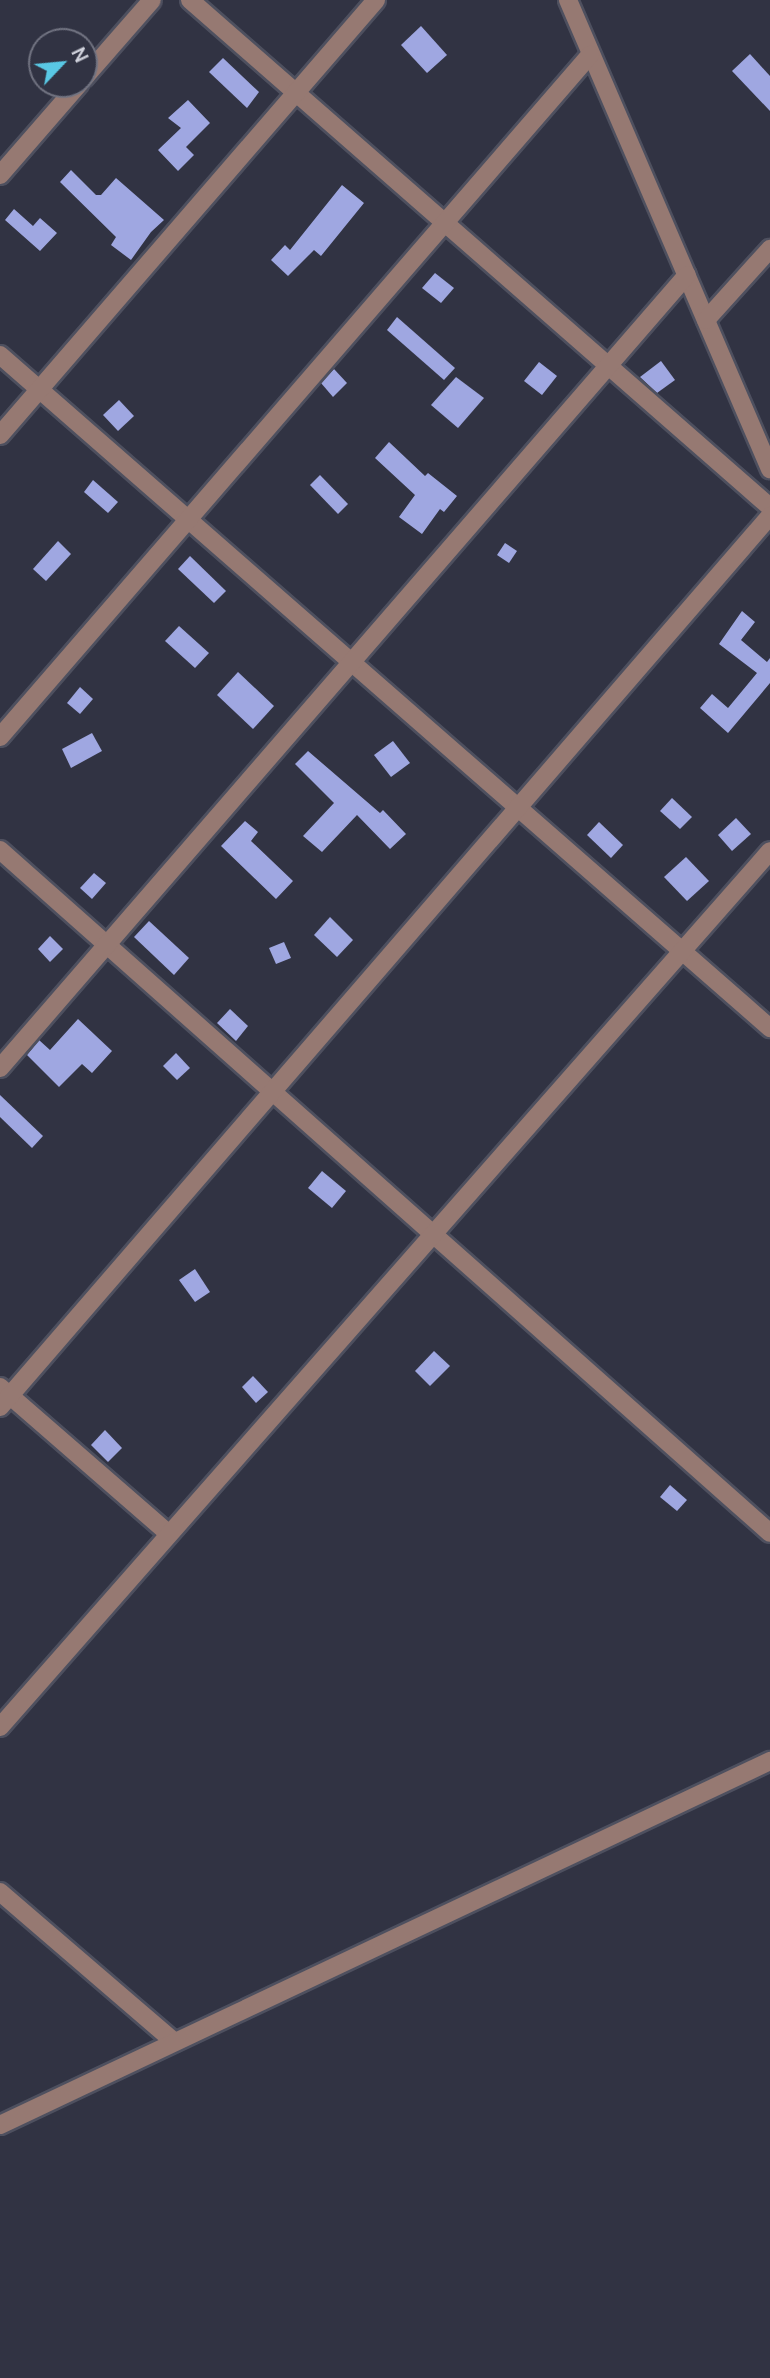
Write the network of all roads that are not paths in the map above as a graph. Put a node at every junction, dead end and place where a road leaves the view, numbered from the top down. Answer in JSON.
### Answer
{"nodes":[{"id":1,"x":152,"y":0,"type":"edge"},
{"id":2,"x":190,"y":0,"type":"edge"},
{"id":3,"x":376,"y":0,"type":"edge"},
{"id":4,"x":573,"y":3,"type":"edge"},
{"id":5,"x":590,"y":55,"type":"junction"},
{"id":6,"x":98,"y":62,"type":"edge"},
{"id":7,"x":296,"y":93,"type":"junction"},
{"id":8,"x":67,"y":98,"type":"edge"},
{"id":9,"x":0,"y":175,"type":"edge"},
{"id":10,"x":445,"y":223,"type":"junction"},
{"id":11,"x":770,"y":249,"type":"edge"},
{"id":12,"x":687,"y":275,"type":"junction"},
{"id":13,"x":706,"y":320,"type":"junction"},
{"id":14,"x":0,"y":355,"type":"edge"},
{"id":15,"x":608,"y":365,"type":"junction"},
{"id":16,"x":40,"y":390,"type":"junction"},
{"id":17,"x":0,"y":435,"type":"edge"},
{"id":18,"x":770,"y":470,"type":"edge"},
{"id":19,"x":770,"y":507,"type":"edge"},
{"id":20,"x":770,"y":516,"type":"edge"},
{"id":21,"x":188,"y":519,"type":"junction"},
{"id":22,"x":352,"y":662,"type":"junction"},
{"id":23,"x":0,"y":737,"type":"edge"},
{"id":24,"x":518,"y":808,"type":"junction"},
{"id":25,"x":0,"y":850,"type":"edge"},
{"id":26,"x":770,"y":851,"type":"edge"},
{"id":27,"x":107,"y":944,"type":"junction"},
{"id":28,"x":682,"y":951,"type":"junction"},
{"id":29,"x":770,"y":1028,"type":"edge"},
{"id":30,"x":0,"y":1068,"type":"edge"},
{"id":31,"x":272,"y":1092,"type":"junction"},
{"id":32,"x":433,"y":1234,"type":"junction"},
{"id":33,"x":3,"y":1396,"type":"edge"},
{"id":34,"x":770,"y":1533,"type":"edge"},
{"id":35,"x":169,"y":1534,"type":"junction"},
{"id":36,"x":0,"y":1727,"type":"edge"},
{"id":37,"x":770,"y":1761,"type":"edge"},
{"id":38,"x":0,"y":1892,"type":"edge"},
{"id":39,"x":173,"y":2040,"type":"junction"},
{"id":40,"x":0,"y":2125,"type":"edge"}],
"edges":[{"from":1,"to":6,"type":"street"},
{"from":2,"to":7,"type":"street"},
{"from":3,"to":7,"type":"street"},
{"from":4,"to":5,"type":"street"},
{"from":5,"to":10,"type":"street"},
{"from":5,"to":12,"type":"street"},
{"from":7,"to":10,"type":"street"},
{"from":7,"to":16,"type":"street"},
{"from":8,"to":9,"type":"street"},
{"from":10,"to":15,"type":"street"},
{"from":10,"to":21,"type":"street"},
{"from":11,"to":13,"type":"street"},
{"from":12,"to":13,"type":"street"},
{"from":12,"to":15,"type":"street"},
{"from":13,"to":18,"type":"street"},
{"from":14,"to":16,"type":"street"},
{"from":15,"to":19,"type":"street"},
{"from":15,"to":22,"type":"street"},
{"from":16,"to":17,"type":"street"},
{"from":16,"to":21,"type":"street"},
{"from":20,"to":24,"type":"street"},
{"from":21,"to":22,"type":"street"},
{"from":21,"to":23,"type":"street"},
{"from":22,"to":24,"type":"street"},
{"from":22,"to":27,"type":"street"},
{"from":24,"to":28,"type":"street"},
{"from":24,"to":31,"type":"street"},
{"from":25,"to":27,"type":"street"},
{"from":26,"to":28,"type":"street"},
{"from":27,"to":30,"type":"street"},
{"from":27,"to":31,"type":"street"},
{"from":28,"to":29,"type":"street"},
{"from":28,"to":32,"type":"street"},
{"from":31,"to":32,"type":"street"},
{"from":31,"to":33,"type":"street"},
{"from":32,"to":34,"type":"street"},
{"from":32,"to":35,"type":"street"},
{"from":33,"to":35,"type":"street"},
{"from":35,"to":36,"type":"street"},
{"from":37,"to":39,"type":"street"},
{"from":38,"to":39,"type":"street"},
{"from":39,"to":40,"type":"street"}]}
